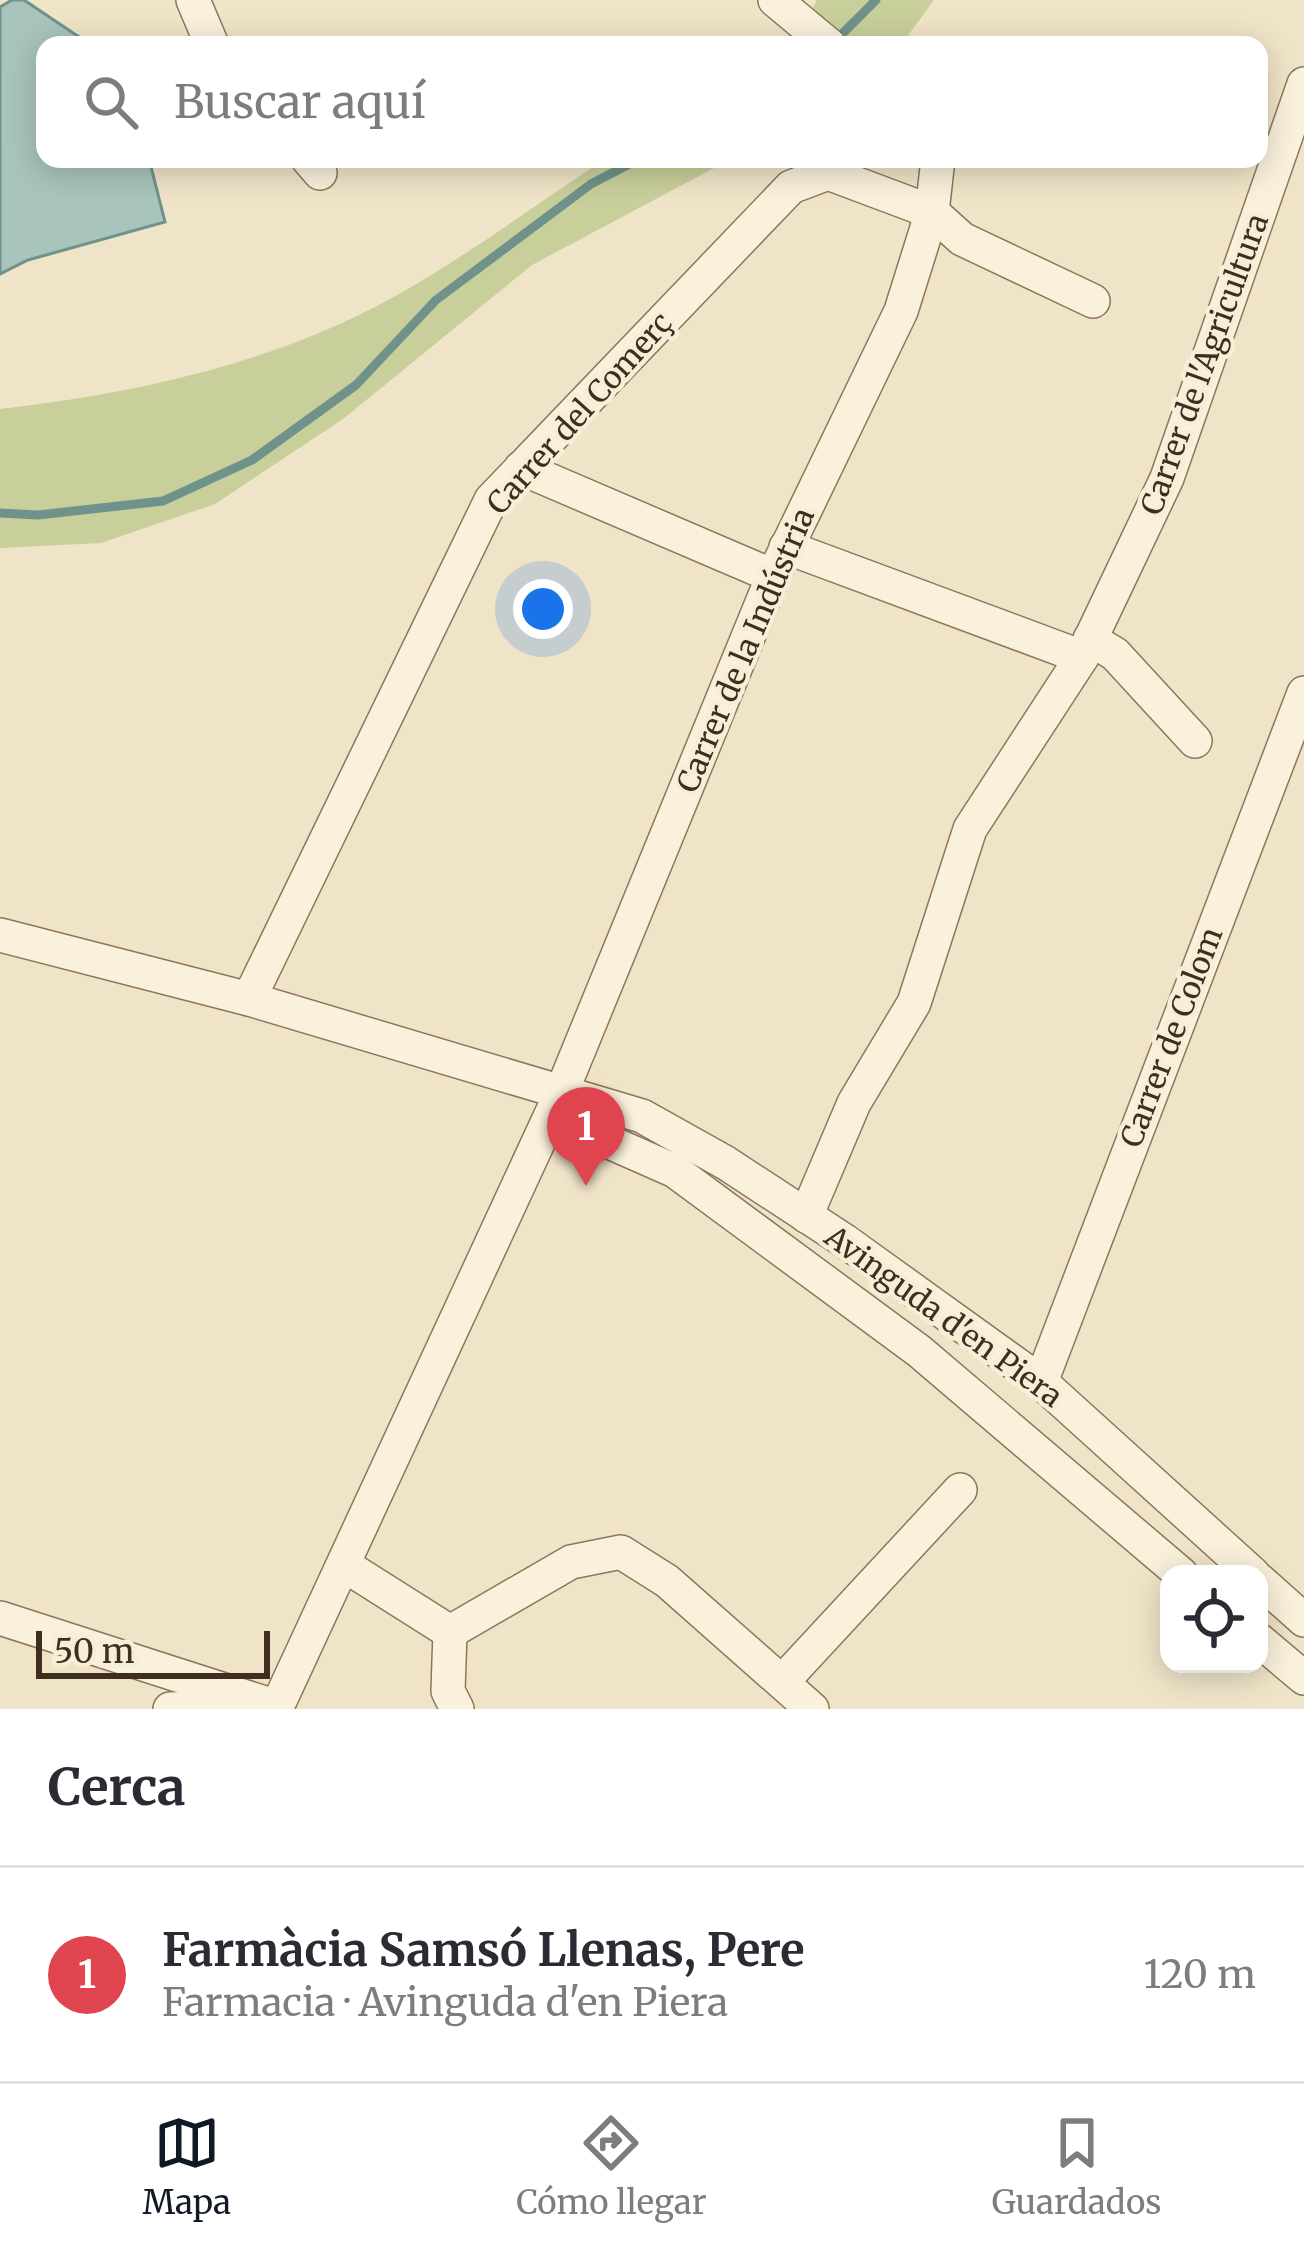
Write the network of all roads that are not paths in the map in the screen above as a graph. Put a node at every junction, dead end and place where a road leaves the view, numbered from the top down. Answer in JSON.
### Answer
{"nodes":[{"id":1,"x":193,"y":0,"type":"edge"},
{"id":2,"x":782,"y":5,"type":"edge"},
{"id":3,"x":208,"y":36,"type":"edge"},
{"id":4,"x":818,"y":36,"type":"edge"},
{"id":5,"x":1304,"y":84,"type":"edge"},
{"id":6,"x":937,"y":168,"type":"edge"},
{"id":7,"x":932,"y":212,"type":"junction"},
{"id":8,"x":1093,"y":301,"type":"dead end"},
{"id":9,"x":521,"y":468,"type":"junction"},
{"id":10,"x":779,"y":562,"type":"junction"},
{"id":11,"x":1086,"y":648,"type":"junction"},
{"id":12,"x":1304,"y":693,"type":"edge"},
{"id":13,"x":1195,"y":741,"type":"dead end"},
{"id":14,"x":0,"y":936,"type":"edge"},
{"id":15,"x":249,"y":999,"type":"junction"},
{"id":16,"x":562,"y":1091,"type":"junction"},
{"id":17,"x":729,"y":1211,"type":"junction"},
{"id":18,"x":799,"y":1212,"type":"junction"},
{"id":19,"x":1041,"y":1382,"type":"junction"},
{"id":20,"x":961,"y":1490,"type":"dead end"},
{"id":21,"x":344,"y":1565,"type":"junction"},
{"id":22,"x":1170,"y":1565,"type":"edge"},
{"id":23,"x":1243,"y":1565,"type":"edge"},
{"id":24,"x":1268,"y":1588,"type":"edge"},
{"id":25,"x":0,"y":1618,"type":"edge"},
{"id":26,"x":1304,"y":1620,"type":"edge"},
{"id":27,"x":450,"y":1632,"type":"junction"},
{"id":28,"x":1268,"y":1648,"type":"edge"},
{"id":29,"x":1304,"y":1678,"type":"edge"},
{"id":30,"x":782,"y":1682,"type":"junction"},
{"id":31,"x":277,"y":1707,"type":"edge"},
{"id":32,"x":170,"y":1709,"type":"edge"},
{"id":33,"x":457,"y":1709,"type":"edge"},
{"id":34,"x":812,"y":1709,"type":"edge"}],
"edges":[{"from":1,"to":3,"type":"street"},
{"from":2,"to":4,"type":"street"},
{"from":5,"to":11,"type":"street","name":"Carrer de l'Agricultura"},
{"from":6,"to":7,"type":"street","name":"Carrer de la Indústria"},
{"from":7,"to":8,"type":"street","name":"Carrer del Comerç"},
{"from":7,"to":9,"type":"street","name":"Carrer del Comerç"},
{"from":7,"to":10,"type":"street","name":"Carrer de la Indústria"},
{"from":9,"to":10,"type":"street"},
{"from":9,"to":15,"type":"street","name":"Carrer del Comerç"},
{"from":10,"to":11,"type":"street"},
{"from":10,"to":16,"type":"street","name":"Carrer de la Indústria"},
{"from":11,"to":13,"type":"street"},
{"from":11,"to":18,"type":"street","name":"Carrer de l'Agricultura"},
{"from":12,"to":19,"type":"street","name":"Carrer de Colom"},
{"from":14,"to":15,"type":"street","name":"Avinguda d'en Piera"},
{"from":15,"to":16,"type":"street","name":"Avinguda d'en Piera"},
{"from":16,"to":17,"type":"street","name":"Avinguda d'en Piera"},
{"from":16,"to":18,"type":"street","name":"Avinguda d'en Piera"},
{"from":16,"to":21,"type":"street","name":"Carrer de la Indústria"},
{"from":17,"to":18,"type":"street","name":"Avinguda d'en Piera"},
{"from":17,"to":22,"type":"street","name":"Avinguda d'en Piera"},
{"from":18,"to":19,"type":"street","name":"Avinguda d'en Piera"},
{"from":19,"to":23,"type":"street","name":"Avinguda d'en Piera"},
{"from":20,"to":30,"type":"street"},
{"from":21,"to":27,"type":"street"},
{"from":21,"to":31,"type":"street","name":"Carrer de la Indústria"},
{"from":24,"to":26,"type":"street","name":"Avinguda d'en Piera"},
{"from":25,"to":31,"type":"street"},
{"from":27,"to":30,"type":"street"},
{"from":27,"to":33,"type":"street"},
{"from":28,"to":29,"type":"street"},
{"from":30,"to":34,"type":"street"},
{"from":31,"to":32,"type":"street"}]}
